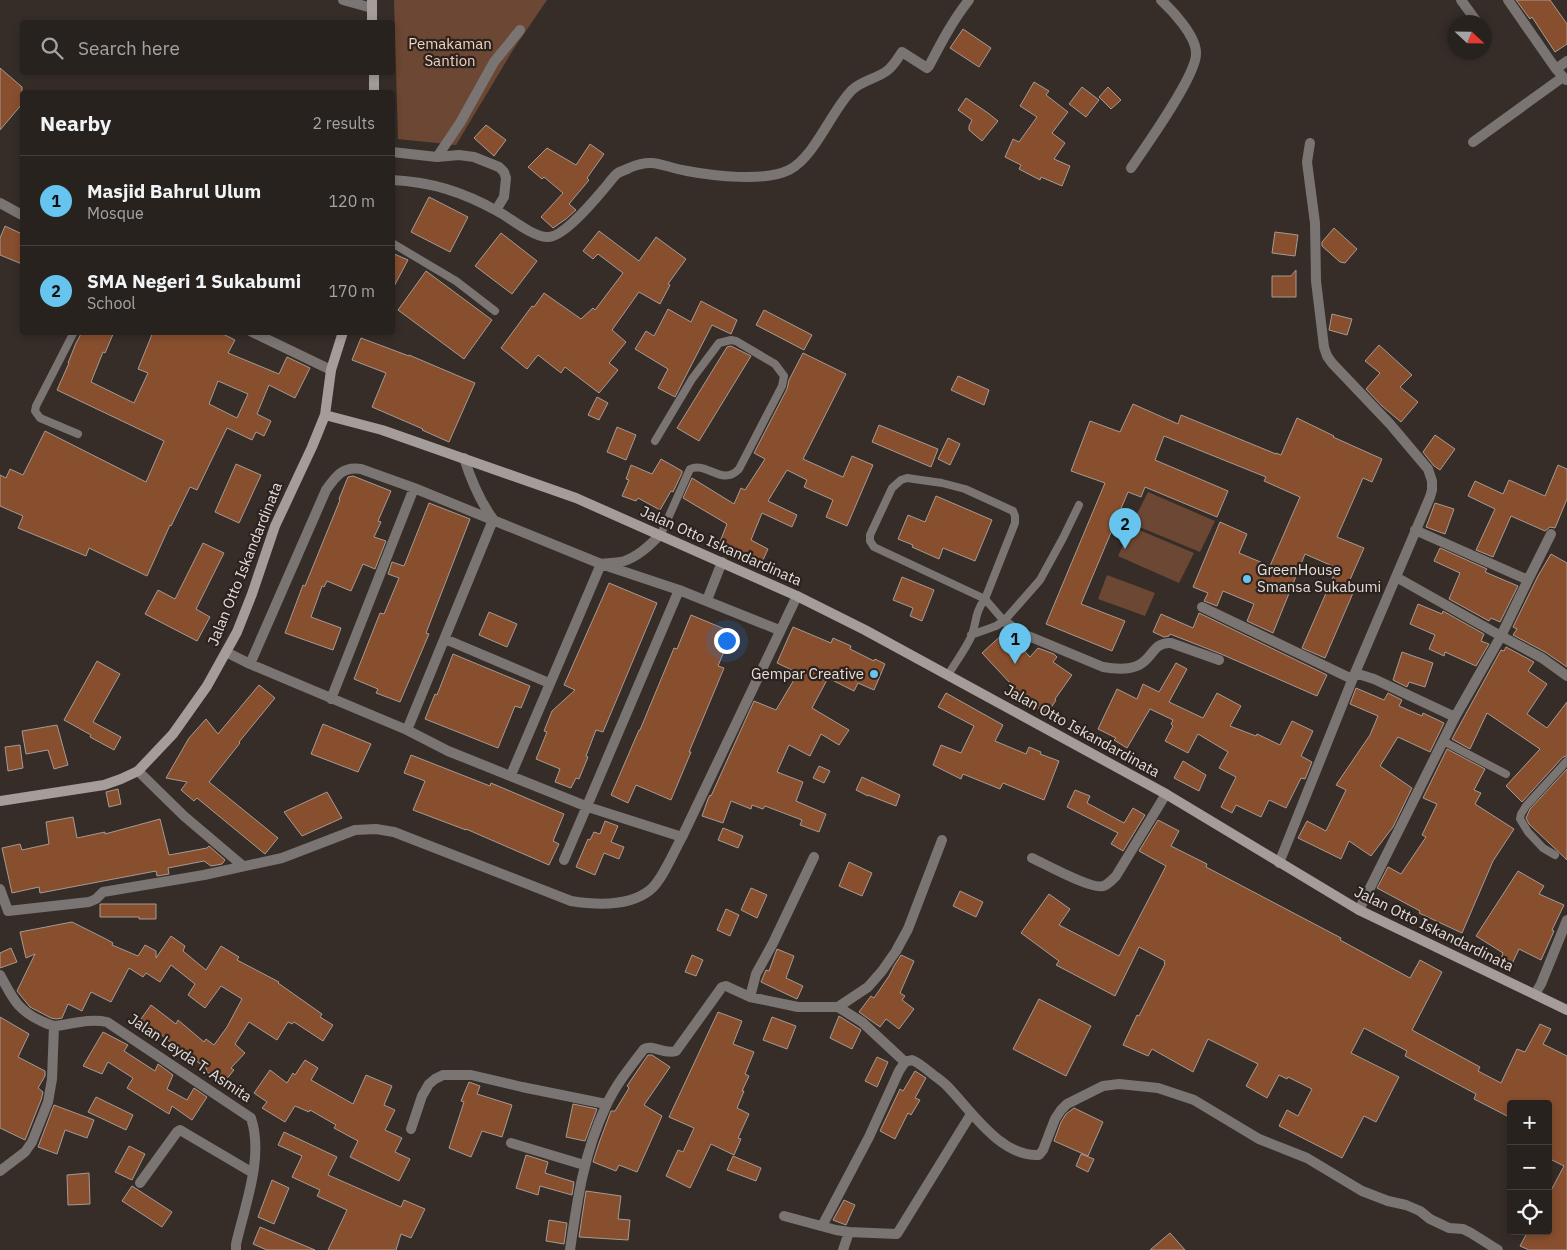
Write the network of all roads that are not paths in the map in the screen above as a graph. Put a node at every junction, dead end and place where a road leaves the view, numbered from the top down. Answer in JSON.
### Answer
{"nodes":[{"id":1,"x":343,"y":0,"type":"edge"},
{"id":2,"x":969,"y":0,"type":"edge"},
{"id":3,"x":1161,"y":0,"type":"edge"},
{"id":4,"x":1461,"y":0,"type":"edge"},
{"id":5,"x":1508,"y":0,"type":"edge"},
{"id":6,"x":372,"y":4,"type":"edge"},
{"id":7,"x":1471,"y":15,"type":"edge"},
{"id":8,"x":372,"y":20,"type":"edge"},
{"id":9,"x":520,"y":30,"type":"dead end"},
{"id":10,"x":1567,"y":61,"type":"edge"},
{"id":11,"x":1556,"y":69,"type":"junction"},
{"id":12,"x":374,"y":75,"type":"edge"},
{"id":13,"x":1565,"y":79,"type":"edge"},
{"id":14,"x":374,"y":90,"type":"edge"},
{"id":15,"x":1473,"y":142,"type":"dead end"},
{"id":16,"x":1310,"y":143,"type":"dead end"},
{"id":17,"x":395,"y":152,"type":"edge"},
{"id":18,"x":437,"y":157,"type":"junction"},
{"id":19,"x":1131,"y":168,"type":"dead end"},
{"id":20,"x":395,"y":180,"type":"edge"},
{"id":21,"x":1,"y":206,"type":"edge"},
{"id":22,"x":496,"y":210,"type":"junction"},
{"id":23,"x":20,"y":214,"type":"edge"},
{"id":24,"x":395,"y":245,"type":"edge"},
{"id":25,"x":495,"y":311,"type":"dead end"},
{"id":26,"x":72,"y":335,"type":"edge"},
{"id":27,"x":258,"y":335,"type":"edge"},
{"id":28,"x":342,"y":335,"type":"edge"},
{"id":29,"x":331,"y":370,"type":"junction"},
{"id":30,"x":325,"y":415,"type":"junction"},
{"id":31,"x":78,"y":434,"type":"dead end"},
{"id":32,"x":655,"y":441,"type":"dead end"},
{"id":33,"x":464,"y":458,"type":"junction"},
{"id":34,"x":414,"y":488,"type":"junction"},
{"id":35,"x":1079,"y":505,"type":"dead end"},
{"id":36,"x":493,"y":520,"type":"junction"},
{"id":37,"x":1415,"y":530,"type":"junction"},
{"id":38,"x":661,"y":534,"type":"junction"},
{"id":39,"x":1550,"y":534,"type":"dead end"},
{"id":40,"x":722,"y":562,"type":"junction"},
{"id":41,"x":601,"y":564,"type":"junction"},
{"id":42,"x":1396,"y":577,"type":"junction"},
{"id":43,"x":1528,"y":580,"type":"junction"},
{"id":44,"x":679,"y":590,"type":"junction"},
{"id":45,"x":797,"y":596,"type":"junction"},
{"id":46,"x":985,"y":599,"type":"junction"},
{"id":47,"x":707,"y":600,"type":"junction"},
{"id":48,"x":1202,"y":607,"type":"dead end"},
{"id":49,"x":1004,"y":621,"type":"junction"},
{"id":50,"x":779,"y":630,"type":"junction"},
{"id":51,"x":971,"y":635,"type":"junction"},
{"id":52,"x":1501,"y":636,"type":"junction"},
{"id":53,"x":445,"y":639,"type":"junction"},
{"id":54,"x":226,"y":652,"type":"junction"},
{"id":55,"x":1219,"y":660,"type":"dead end"},
{"id":56,"x":250,"y":664,"type":"junction"},
{"id":57,"x":948,"y":675,"type":"junction"},
{"id":58,"x":1354,"y":676,"type":"junction"},
{"id":59,"x":1567,"y":676,"type":"edge"},
{"id":60,"x":549,"y":683,"type":"junction"},
{"id":61,"x":331,"y":699,"type":"junction"},
{"id":62,"x":1455,"y":716,"type":"junction"},
{"id":63,"x":407,"y":730,"type":"junction"},
{"id":64,"x":1443,"y":741,"type":"junction"},
{"id":65,"x":1567,"y":761,"type":"edge"},
{"id":66,"x":138,"y":771,"type":"junction"},
{"id":67,"x":1506,"y":774,"type":"dead end"},
{"id":68,"x":511,"y":776,"type":"junction"},
{"id":69,"x":1166,"y":794,"type":"junction"},
{"id":70,"x":0,"y":801,"type":"edge"},
{"id":71,"x":588,"y":806,"type":"junction"},
{"id":72,"x":682,"y":837,"type":"junction"},
{"id":73,"x":942,"y":840,"type":"dead end"},
{"id":74,"x":1555,"y":855,"type":"dead end"},
{"id":75,"x":814,"y":856,"type":"dead end"},
{"id":76,"x":1032,"y":858,"type":"dead end"},
{"id":77,"x":564,"y":860,"type":"dead end"},
{"id":78,"x":1280,"y":863,"type":"junction"},
{"id":79,"x":243,"y":866,"type":"junction"},
{"id":80,"x":0,"y":889,"type":"edge"},
{"id":81,"x":1358,"y":910,"type":"junction"},
{"id":82,"x":1567,"y":920,"type":"edge"},
{"id":83,"x":0,"y":975,"type":"edge"},
{"id":84,"x":1535,"y":994,"type":"junction"},
{"id":85,"x":750,"y":996,"type":"junction"},
{"id":86,"x":838,"y":1007,"type":"junction"},
{"id":87,"x":1567,"y":1010,"type":"edge"},
{"id":88,"x":54,"y":1026,"type":"junction"},
{"id":89,"x":904,"y":1062,"type":"junction"},
{"id":90,"x":606,"y":1104,"type":"junction"},
{"id":91,"x":972,"y":1114,"type":"junction"},
{"id":92,"x":410,"y":1128,"type":"dead end"},
{"id":93,"x":511,"y":1143,"type":"dead end"},
{"id":94,"x":584,"y":1164,"type":"junction"},
{"id":95,"x":0,"y":1171,"type":"edge"},
{"id":96,"x":253,"y":1173,"type":"junction"},
{"id":97,"x":140,"y":1184,"type":"dead end"},
{"id":98,"x":784,"y":1216,"type":"dead end"},
{"id":99,"x":822,"y":1226,"type":"junction"},
{"id":100,"x":848,"y":1232,"type":"junction"},
{"id":101,"x":236,"y":1250,"type":"edge"},
{"id":102,"x":570,"y":1250,"type":"edge"},
{"id":103,"x":843,"y":1250,"type":"edge"},
{"id":104,"x":1498,"y":1250,"type":"edge"}],
"edges":[{"from":1,"to":6,"type":"street"},
{"from":2,"to":22,"type":"street"},
{"from":3,"to":19,"type":"street"},
{"from":4,"to":7,"type":"street"},
{"from":5,"to":11,"type":"street"},
{"from":6,"to":8,"type":"main road"},
{"from":9,"to":18,"type":"street"},
{"from":10,"to":11,"type":"street"},
{"from":11,"to":13,"type":"street"},
{"from":12,"to":14,"type":"main road"},
{"from":13,"to":15,"type":"street"},
{"from":16,"to":37,"type":"street"},
{"from":17,"to":18,"type":"street"},
{"from":18,"to":22,"type":"street"},
{"from":20,"to":22,"type":"street"},
{"from":21,"to":23,"type":"street"},
{"from":24,"to":25,"type":"lane"},
{"from":26,"to":31,"type":"lane"},
{"from":27,"to":29,"type":"street"},
{"from":28,"to":29,"type":"main road"},
{"from":29,"to":30,"type":"main road"},
{"from":30,"to":33,"type":"main road","name":"Jalan Otto Iskandardinata"},
{"from":30,"to":54,"type":"main road","name":"Jalan Otto Iskandardinata"},
{"from":32,"to":38,"type":"lane"},
{"from":33,"to":36,"type":"street"},
{"from":33,"to":38,"type":"main road","name":"Jalan Otto Iskandardinata"},
{"from":34,"to":36,"type":"street"},
{"from":34,"to":56,"type":"street"},
{"from":34,"to":61,"type":"street"},
{"from":35,"to":49,"type":"lane"},
{"from":36,"to":41,"type":"street"},
{"from":36,"to":53,"type":"street"},
{"from":37,"to":42,"type":"street"},
{"from":37,"to":43,"type":"street"},
{"from":38,"to":40,"type":"main road","name":"Jalan Otto Iskandardinata"},
{"from":38,"to":41,"type":"street"},
{"from":39,"to":43,"type":"street"},
{"from":40,"to":45,"type":"main road","name":"Jalan Otto Iskandardinata"},
{"from":40,"to":47,"type":"street"},
{"from":41,"to":44,"type":"street"},
{"from":41,"to":60,"type":"street"},
{"from":42,"to":52,"type":"street"},
{"from":42,"to":58,"type":"street"},
{"from":43,"to":52,"type":"street"},
{"from":44,"to":47,"type":"street"},
{"from":44,"to":71,"type":"street"},
{"from":45,"to":50,"type":"street"},
{"from":45,"to":57,"type":"main road","name":"Jalan Otto Iskandardinata"},
{"from":46,"to":46,"type":"lane"},
{"from":46,"to":49,"type":"lane"},
{"from":46,"to":51,"type":"lane"},
{"from":47,"to":50,"type":"street"},
{"from":48,"to":58,"type":"street"},
{"from":49,"to":51,"type":"lane"},
{"from":49,"to":55,"type":"street"},
{"from":50,"to":72,"type":"street"},
{"from":51,"to":57,"type":"lane"},
{"from":52,"to":59,"type":"street"},
{"from":52,"to":62,"type":"street"},
{"from":53,"to":60,"type":"street"},
{"from":53,"to":63,"type":"street"},
{"from":54,"to":56,"type":"street"},
{"from":54,"to":66,"type":"main road","name":"Jalan Otto Iskandardinata"},
{"from":56,"to":61,"type":"street"},
{"from":57,"to":69,"type":"main road","name":"Jalan Otto Iskandardinata"},
{"from":58,"to":62,"type":"street"},
{"from":58,"to":78,"type":"street"},
{"from":60,"to":68,"type":"street"},
{"from":61,"to":63,"type":"street"},
{"from":62,"to":64,"type":"street"},
{"from":63,"to":68,"type":"street"},
{"from":64,"to":67,"type":"lane"},
{"from":64,"to":81,"type":"street"},
{"from":65,"to":74,"type":"lane"},
{"from":66,"to":70,"type":"main road","name":"Jalan Otto Iskandardinata"},
{"from":66,"to":79,"type":"street"},
{"from":68,"to":71,"type":"street"},
{"from":69,"to":76,"type":"street"},
{"from":69,"to":78,"type":"main road","name":"Jalan Otto Iskandardinata"},
{"from":71,"to":72,"type":"street"},
{"from":71,"to":77,"type":"street"},
{"from":72,"to":79,"type":"street"},
{"from":73,"to":86,"type":"street"},
{"from":75,"to":85,"type":"street"},
{"from":78,"to":81,"type":"main road","name":"Jalan Otto Iskandardinata"},
{"from":79,"to":80,"type":"street"},
{"from":81,"to":84,"type":"main road","name":"Jalan Otto Iskandardinata"},
{"from":82,"to":84,"type":"street"},
{"from":83,"to":88,"type":"street"},
{"from":84,"to":87,"type":"main road","name":"Jalan Otto Iskandardinata"},
{"from":85,"to":86,"type":"street"},
{"from":85,"to":90,"type":"street"},
{"from":86,"to":89,"type":"street"},
{"from":88,"to":95,"type":"street"},
{"from":88,"to":96,"type":"street","name":"Jalan Leyda T. Asmita"},
{"from":89,"to":91,"type":"street"},
{"from":89,"to":99,"type":"street"},
{"from":90,"to":92,"type":"street"},
{"from":90,"to":94,"type":"street"},
{"from":91,"to":100,"type":"street"},
{"from":91,"to":104,"type":"street"},
{"from":93,"to":94,"type":"street"},
{"from":94,"to":102,"type":"street"},
{"from":96,"to":97,"type":"street"},
{"from":96,"to":101,"type":"street","name":"Jalan Leyda T. Asmita"},
{"from":98,"to":99,"type":"street"},
{"from":99,"to":100,"type":"street"},
{"from":100,"to":103,"type":"street"}]}
